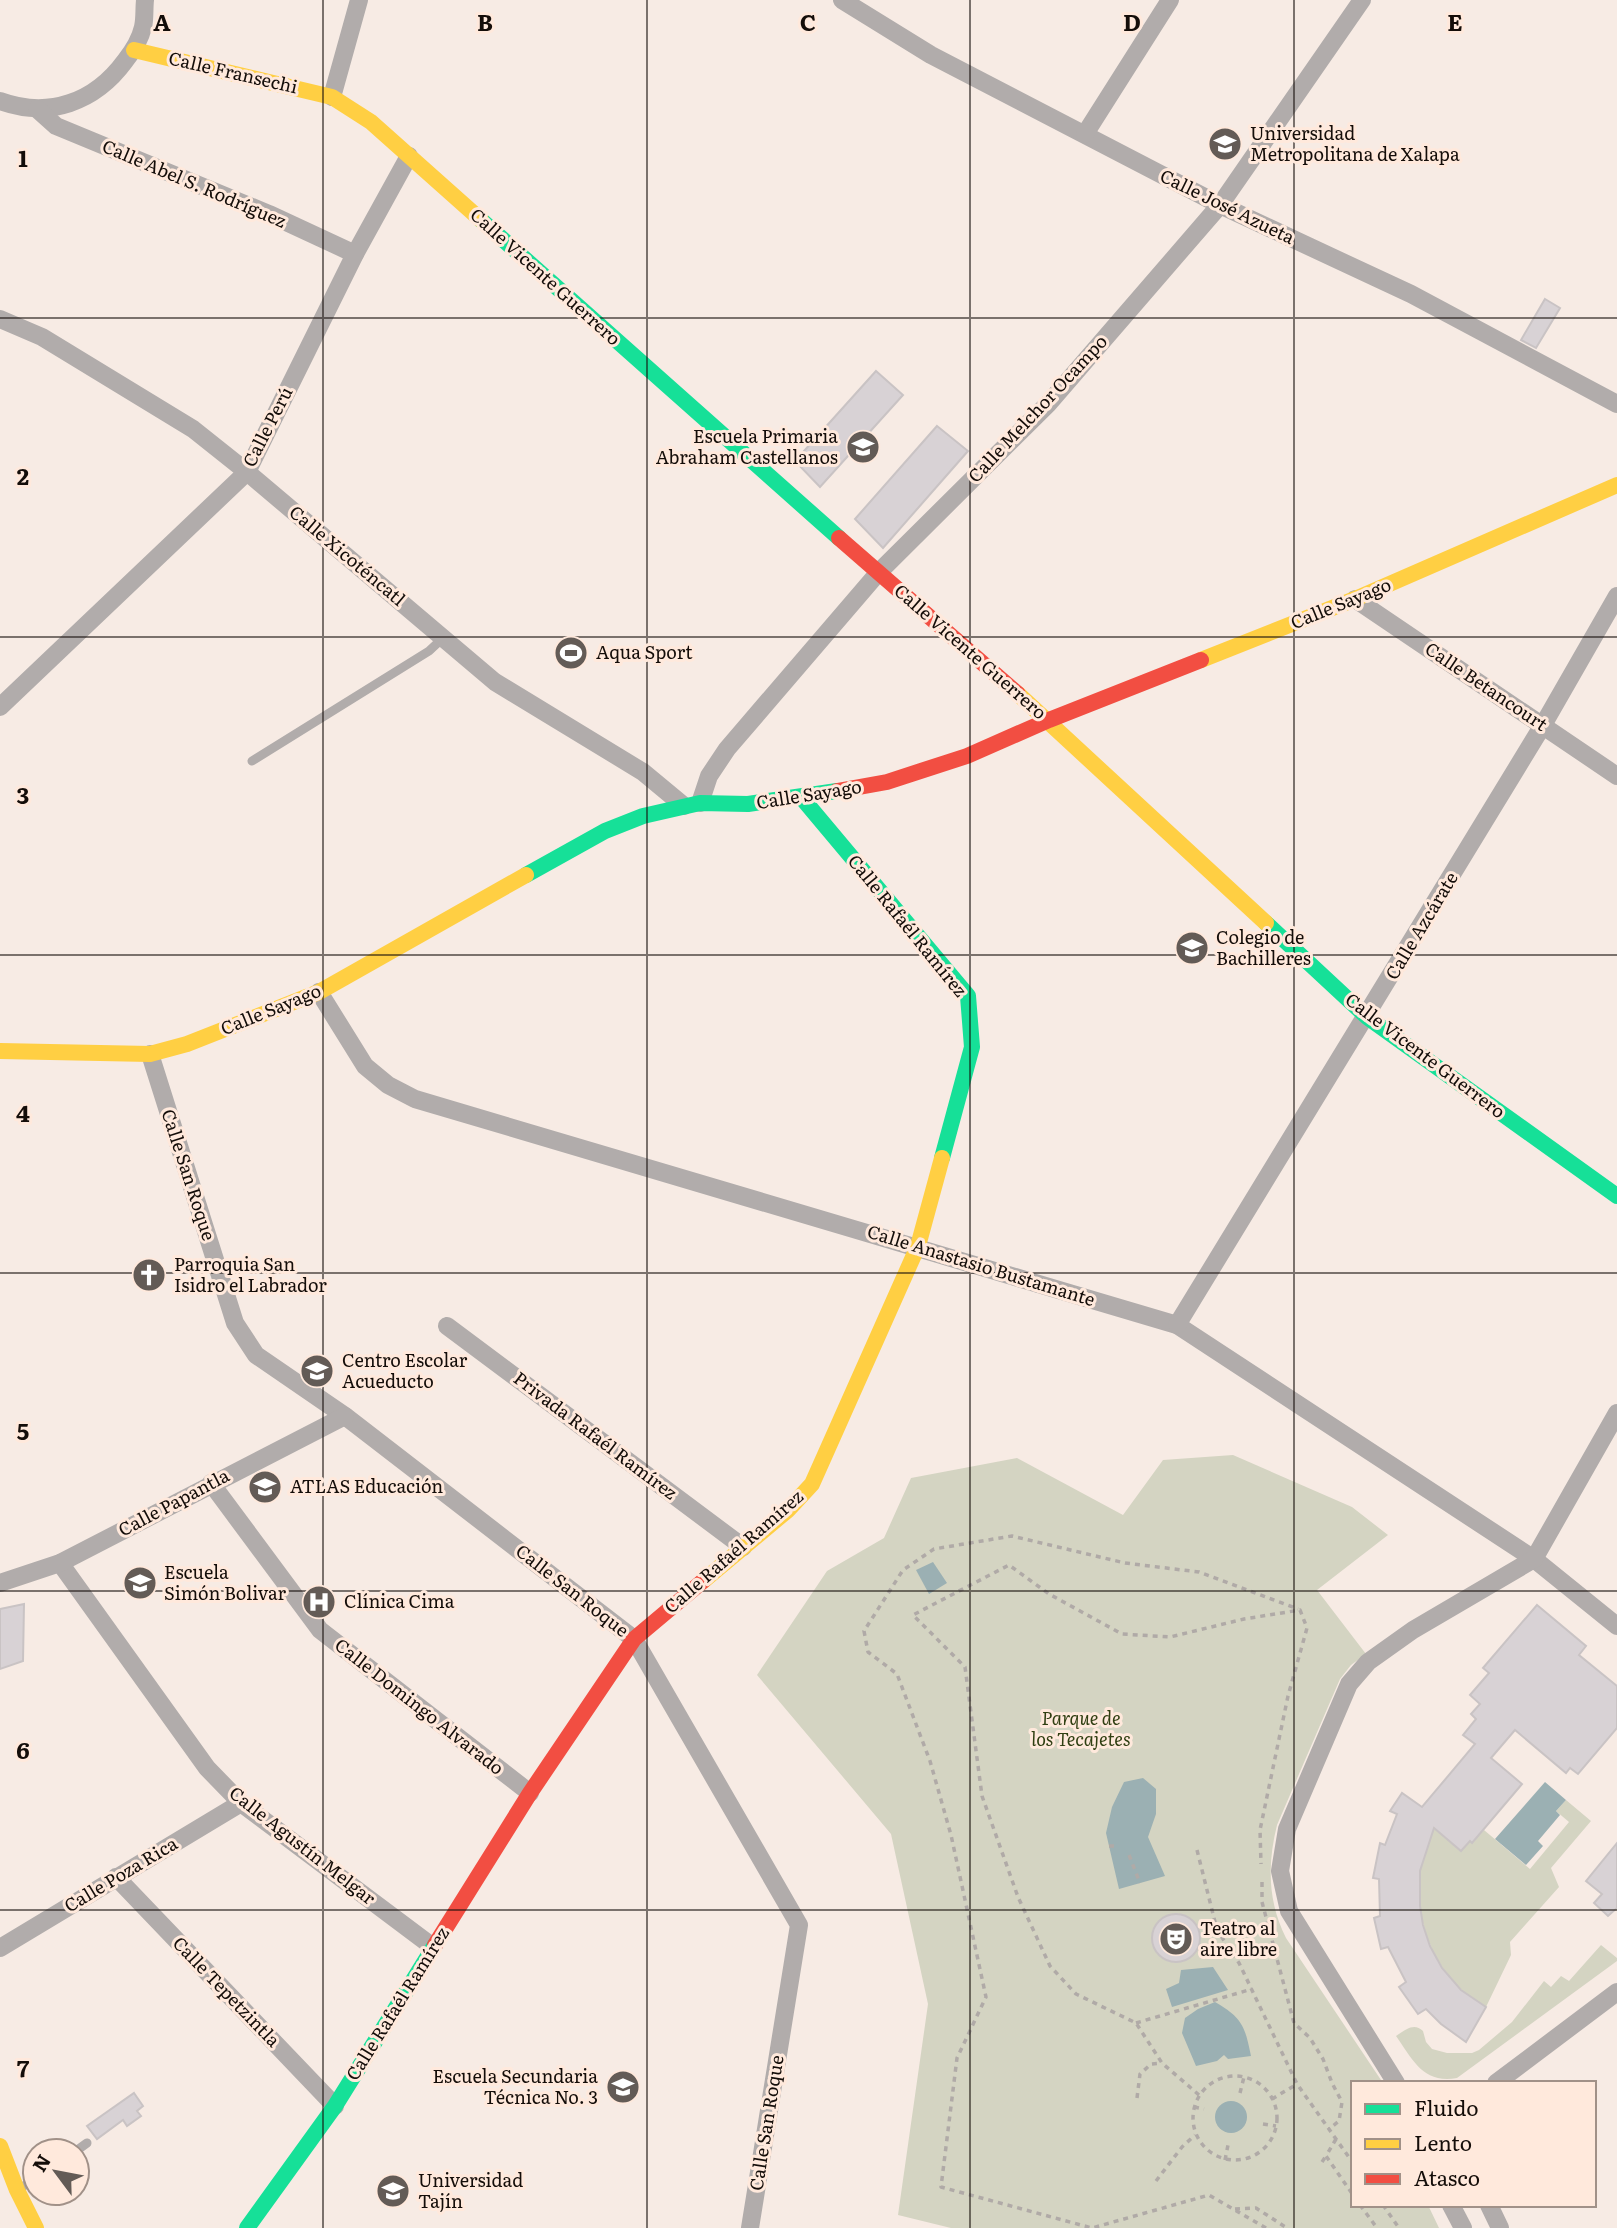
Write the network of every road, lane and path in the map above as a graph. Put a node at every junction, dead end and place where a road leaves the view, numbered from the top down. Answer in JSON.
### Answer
{"nodes":[{"id":1,"x":145,"y":0,"type":"edge"},
{"id":2,"x":359,"y":0,"type":"edge"},
{"id":3,"x":842,"y":0,"type":"edge"},
{"id":4,"x":1170,"y":0,"type":"edge"},
{"id":5,"x":1362,"y":0,"type":"edge"},
{"id":6,"x":134,"y":50,"type":"junction"},
{"id":7,"x":332,"y":97,"type":"junction"},
{"id":8,"x":0,"y":101,"type":"edge"},
{"id":9,"x":37,"y":109,"type":"junction"},
{"id":10,"x":1084,"y":135,"type":"junction"},
{"id":11,"x":409,"y":156,"type":"junction"},
{"id":12,"x":1220,"y":205,"type":"junction"},
{"id":13,"x":355,"y":254,"type":"junction"},
{"id":14,"x":0,"y":319,"type":"edge"},
{"id":15,"x":1617,"y":404,"type":"edge"},
{"id":16,"x":247,"y":472,"type":"junction"},
{"id":17,"x":1617,"y":485,"type":"edge"},
{"id":18,"x":878,"y":573,"type":"junction"},
{"id":19,"x":1617,"y":596,"type":"edge"},
{"id":20,"x":1355,"y":599,"type":"junction"},
{"id":21,"x":443,"y":637,"type":"junction"},
{"id":22,"x":0,"y":707,"type":"edge"},
{"id":23,"x":1049,"y":720,"type":"junction"},
{"id":24,"x":1543,"y":725,"type":"junction"},
{"id":25,"x":252,"y":761,"type":"dead end"},
{"id":26,"x":1617,"y":776,"type":"edge"},
{"id":27,"x":802,"y":798,"type":"junction"},
{"id":28,"x":692,"y":805,"type":"junction"},
{"id":29,"x":319,"y":992,"type":"junction"},
{"id":30,"x":1367,"y":1017,"type":"junction"},
{"id":31,"x":0,"y":1051,"type":"edge"},
{"id":32,"x":150,"y":1054,"type":"junction"},
{"id":33,"x":1617,"y":1196,"type":"edge"},
{"id":34,"x":918,"y":1246,"type":"junction"},
{"id":35,"x":1177,"y":1325,"type":"junction"},
{"id":36,"x":447,"y":1326,"type":"dead end"},
{"id":37,"x":1617,"y":1413,"type":"edge"},
{"id":38,"x":345,"y":1416,"type":"junction"},
{"id":39,"x":211,"y":1483,"type":"junction"},
{"id":40,"x":743,"y":1546,"type":"junction"},
{"id":41,"x":1534,"y":1559,"type":"junction"},
{"id":42,"x":60,"y":1563,"type":"junction"},
{"id":43,"x":0,"y":1583,"type":"edge"},
{"id":44,"x":1300,"y":1610,"type":"junction"},
{"id":45,"x":1617,"y":1626,"type":"edge"},
{"id":46,"x":635,"y":1639,"type":"junction"},
{"id":47,"x":530,"y":1793,"type":"junction"},
{"id":48,"x":241,"y":1803,"type":"junction"},
{"id":49,"x":1109,"y":1846,"type":"dead end"},
{"id":50,"x":1116,"y":1846,"type":"dead end"},
{"id":51,"x":1197,"y":1850,"type":"dead end"},
{"id":52,"x":1129,"y":1855,"type":"dead end"},
{"id":53,"x":1261,"y":1866,"type":"dead end"},
{"id":54,"x":116,"y":1877,"type":"junction"},
{"id":55,"x":1262,"y":1878,"type":"dead end"},
{"id":56,"x":1140,"y":1883,"type":"dead end"},
{"id":57,"x":433,"y":1947,"type":"junction"},
{"id":58,"x":0,"y":1948,"type":"edge"},
{"id":59,"x":1252,"y":1989,"type":"junction"},
{"id":60,"x":1617,"y":1992,"type":"edge"},
{"id":61,"x":1136,"y":2023,"type":"junction"},
{"id":62,"x":1162,"y":2063,"type":"junction"},
{"id":63,"x":1244,"y":2077,"type":"junction"},
{"id":64,"x":1397,"y":2081,"type":"edge"},
{"id":65,"x":1499,"y":2081,"type":"edge"},
{"id":66,"x":1297,"y":2084,"type":"junction"},
{"id":67,"x":1240,"y":2093,"type":"dead end"},
{"id":68,"x":1199,"y":2095,"type":"junction"},
{"id":69,"x":1137,"y":2098,"type":"dead end"},
{"id":70,"x":1272,"y":2099,"type":"junction"},
{"id":71,"x":335,"y":2106,"type":"junction"},
{"id":72,"x":1194,"y":2107,"type":"junction"},
{"id":73,"x":1204,"y":2109,"type":"dead end"},
{"id":74,"x":1263,"y":2124,"type":"dead end"},
{"id":75,"x":1276,"y":2126,"type":"junction"},
{"id":76,"x":1329,"y":2129,"type":"junction"},
{"id":77,"x":1195,"y":2135,"type":"junction"},
{"id":78,"x":1336,"y":2139,"type":"junction"},
{"id":79,"x":1228,"y":2145,"type":"dead end"},
{"id":80,"x":0,"y":2146,"type":"edge"},
{"id":81,"x":1326,"y":2156,"type":"junction"},
{"id":82,"x":1225,"y":2160,"type":"junction"},
{"id":83,"x":1351,"y":2160,"type":"edge"},
{"id":84,"x":1322,"y":2162,"type":"dead end"},
{"id":85,"x":1156,"y":2181,"type":"dead end"},
{"id":86,"x":21,"y":2188,"type":"edge"},
{"id":87,"x":17,"y":2190,"type":"junction"},
{"id":88,"x":1351,"y":2192,"type":"edge"},
{"id":89,"x":1361,"y":2207,"type":"edge"},
{"id":90,"x":1384,"y":2207,"type":"edge"},
{"id":91,"x":1452,"y":2207,"type":"edge"},
{"id":92,"x":1490,"y":2207,"type":"edge"},
{"id":93,"x":1233,"y":2209,"type":"junction"},
{"id":94,"x":36,"y":2228,"type":"edge"},
{"id":95,"x":247,"y":2228,"type":"edge"},
{"id":96,"x":750,"y":2228,"type":"edge"},
{"id":97,"x":1266,"y":2228,"type":"edge"},
{"id":98,"x":1287,"y":2228,"type":"edge"},
{"id":99,"x":1377,"y":2228,"type":"edge"},
{"id":100,"x":1399,"y":2228,"type":"edge"},
{"id":101,"x":1463,"y":2228,"type":"edge"},
{"id":102,"x":1500,"y":2228,"type":"edge"}],
"edges":[{"from":1,"to":6,"type":"street"},
{"from":2,"to":7,"type":"street"},
{"from":3,"to":10,"type":"street","name":"Calle José Azueta"},
{"from":4,"to":10,"type":"street"},
{"from":5,"to":12,"type":"street","name":"Calle Melchor Ocampo"},
{"from":6,"to":7,"type":"street","name":"Calle Fransechi"},
{"from":6,"to":9,"type":"street"},
{"from":7,"to":11,"type":"street","name":"Calle Vicente Guerrero"},
{"from":8,"to":9,"type":"street"},
{"from":9,"to":13,"type":"street","name":"Calle Abel S. Rodríguez"},
{"from":10,"to":12,"type":"street","name":"Calle José Azueta"},
{"from":11,"to":13,"type":"street","name":"Calle Perú"},
{"from":11,"to":18,"type":"street","name":"Calle Vicente Guerrero"},
{"from":12,"to":15,"type":"street","name":"Calle José Azueta"},
{"from":12,"to":18,"type":"street","name":"Calle Melchor Ocampo"},
{"from":13,"to":16,"type":"street","name":"Calle Perú"},
{"from":14,"to":16,"type":"street","name":"Calle Xicoténcatl"},
{"from":16,"to":21,"type":"street","name":"Calle Xicoténcatl"},
{"from":16,"to":22,"type":"street","name":"Calle Perú"},
{"from":17,"to":20,"type":"street","name":"Calle Sayago"},
{"from":18,"to":23,"type":"street","name":"Calle Vicente Guerrero"},
{"from":18,"to":28,"type":"street","name":"Calle Melchor Ocampo"},
{"from":19,"to":24,"type":"street","name":"Calle Azcárate"},
{"from":20,"to":23,"type":"street","name":"Calle Sayago"},
{"from":20,"to":24,"type":"street","name":"Calle Betancourt"},
{"from":21,"to":25,"type":"lane"},
{"from":21,"to":28,"type":"street","name":"Calle Xicoténcatl"},
{"from":23,"to":27,"type":"street","name":"Calle Sayago"},
{"from":23,"to":30,"type":"street","name":"Calle Vicente Guerrero"},
{"from":24,"to":26,"type":"street","name":"Calle Betancourt"},
{"from":24,"to":30,"type":"street","name":"Calle Azcárate"},
{"from":27,"to":28,"type":"street","name":"Calle Sayago"},
{"from":27,"to":34,"type":"street","name":"Calle Rafaél Ramírez"},
{"from":28,"to":29,"type":"street","name":"Calle Sayago"},
{"from":29,"to":32,"type":"street","name":"Calle Sayago"},
{"from":29,"to":34,"type":"street","name":"Calle Anastasio Bustamante"},
{"from":30,"to":33,"type":"street","name":"Calle Vicente Guerrero"},
{"from":30,"to":35,"type":"street","name":"Calle Azcárate"},
{"from":31,"to":32,"type":"street","name":"Calle Sayago"},
{"from":32,"to":38,"type":"street","name":"Calle San Roque"},
{"from":34,"to":35,"type":"street","name":"Calle Anastasio Bustamante"},
{"from":34,"to":40,"type":"street","name":"Calle Rafaél Ramírez"},
{"from":35,"to":41,"type":"street","name":"Calle Anastasio Bustamante"},
{"from":36,"to":40,"type":"street","name":"Privada Rafaél Ramírez"},
{"from":37,"to":41,"type":"street"},
{"from":38,"to":39,"type":"street","name":"Calle Papantla"},
{"from":38,"to":46,"type":"street","name":"Calle San Roque"},
{"from":39,"to":42,"type":"street","name":"Calle Papantla"},
{"from":39,"to":47,"type":"street","name":"Calle Domingo Alvarado"},
{"from":40,"to":46,"type":"street","name":"Calle Rafaél Ramírez"},
{"from":41,"to":45,"type":"street","name":"Calle Anastasio Bustamante"},
{"from":41,"to":64,"type":"street"},
{"from":42,"to":43,"type":"street","name":"Calle Papantla"},
{"from":42,"to":48,"type":"street","name":"Calle Agustín Melgar"},
{"from":44,"to":53,"type":"path"},
{"from":44,"to":61,"type":"path"},
{"from":44,"to":93,"type":"path"},
{"from":46,"to":47,"type":"street","name":"Calle Rafaél Ramírez"},
{"from":46,"to":96,"type":"street","name":"Calle San Roque"},
{"from":47,"to":57,"type":"street","name":"Calle Rafaél Ramírez"},
{"from":48,"to":54,"type":"street","name":"Calle Poza Rica"},
{"from":48,"to":57,"type":"street","name":"Calle Agustín Melgar"},
{"from":49,"to":50,"type":"path"},
{"from":51,"to":59,"type":"path"},
{"from":52,"to":56,"type":"path"},
{"from":54,"to":58,"type":"street","name":"Calle Poza Rica"},
{"from":54,"to":71,"type":"street","name":"Calle Tepetzintla"},
{"from":55,"to":76,"type":"path"},
{"from":57,"to":71,"type":"street","name":"Calle Rafaél Ramírez"},
{"from":59,"to":61,"type":"path"},
{"from":59,"to":66,"type":"path"},
{"from":60,"to":65,"type":"street"},
{"from":61,"to":62,"type":"path"},
{"from":62,"to":68,"type":"path"},
{"from":62,"to":69,"type":"path"},
{"from":63,"to":67,"type":"path"},
{"from":63,"to":68,"type":"path"},
{"from":63,"to":70,"type":"path"},
{"from":66,"to":70,"type":"path"},
{"from":66,"to":76,"type":"path"},
{"from":68,"to":72,"type":"path"},
{"from":70,"to":75,"type":"path"},
{"from":71,"to":95,"type":"street","name":"Calle Rafaél Ramírez"},
{"from":72,"to":73,"type":"path"},
{"from":72,"to":77,"type":"path"},
{"from":74,"to":75,"type":"path"},
{"from":75,"to":82,"type":"path"},
{"from":76,"to":78,"type":"path"},
{"from":77,"to":82,"type":"path"},
{"from":77,"to":85,"type":"path"},
{"from":78,"to":81,"type":"path"},
{"from":78,"to":83,"type":"path"},
{"from":79,"to":82,"type":"path"},
{"from":80,"to":87,"type":"street"},
{"from":81,"to":84,"type":"path"},
{"from":81,"to":88,"type":"path"},
{"from":86,"to":87,"type":"lane"},
{"from":87,"to":94,"type":"street"},
{"from":89,"to":99,"type":"path"},
{"from":90,"to":100,"type":"path"},
{"from":91,"to":101,"type":"street"},
{"from":92,"to":102,"type":"street"},
{"from":93,"to":97,"type":"path"},
{"from":93,"to":98,"type":"path"}]}
